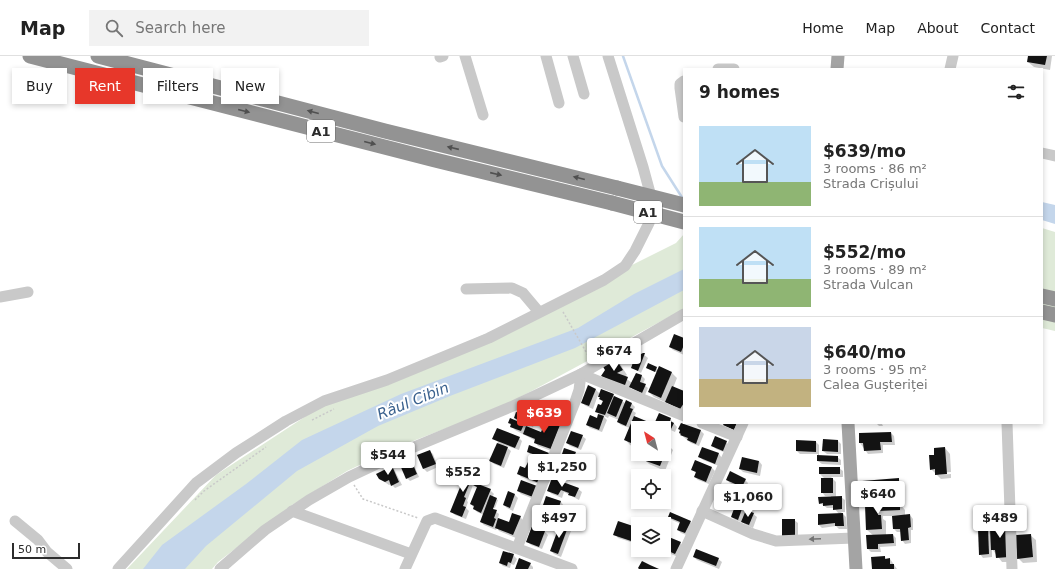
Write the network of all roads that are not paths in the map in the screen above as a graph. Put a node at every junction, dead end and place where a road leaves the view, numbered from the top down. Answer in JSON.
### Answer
{"nodes":[{"id":1,"x":30,"y":56,"type":"edge"},
{"id":2,"x":98,"y":56,"type":"edge"},
{"id":3,"x":465,"y":56,"type":"edge"},
{"id":4,"x":546,"y":56,"type":"edge"},
{"id":5,"x":573,"y":56,"type":"edge"},
{"id":6,"x":608,"y":56,"type":"edge"},
{"id":7,"x":838,"y":56,"type":"edge"},
{"id":8,"x":953,"y":56,"type":"edge"},
{"id":9,"x":837,"y":68,"type":"edge"},
{"id":10,"x":951,"y":68,"type":"edge"},
{"id":11,"x":683,"y":82,"type":"edge"},
{"id":12,"x":584,"y":94,"type":"dead end"},
{"id":13,"x":559,"y":103,"type":"dead end"},
{"id":14,"x":683,"y":110,"type":"edge"},
{"id":15,"x":483,"y":115,"type":"dead end"},
{"id":16,"x":1043,"y":153,"type":"edge"},
{"id":17,"x":1055,"y":156,"type":"edge"},
{"id":18,"x":683,"y":205,"type":"edge"},
{"id":19,"x":683,"y":222,"type":"edge"},
{"id":20,"x":466,"y":289,"type":"dead end"},
{"id":21,"x":28,"y":292,"type":"dead end"},
{"id":22,"x":1043,"y":296,"type":"edge"},
{"id":23,"x":0,"y":297,"type":"edge"},
{"id":24,"x":1055,"y":299,"type":"edge"},
{"id":25,"x":539,"y":312,"type":"junction"},
{"id":26,"x":1043,"y":312,"type":"edge"},
{"id":27,"x":683,"y":315,"type":"edge"},
{"id":28,"x":1055,"y":315,"type":"edge"},
{"id":29,"x":581,"y":374,"type":"junction"},
{"id":30,"x":683,"y":416,"type":"edge"},
{"id":31,"x":704,"y":424,"type":"edge"},
{"id":32,"x":743,"y":424,"type":"edge"},
{"id":33,"x":848,"y":424,"type":"edge"},
{"id":34,"x":1007,"y":424,"type":"edge"},
{"id":35,"x":737,"y":437,"type":"junction"},
{"id":36,"x":292,"y":511,"type":"junction"},
{"id":37,"x":702,"y":511,"type":"junction"},
{"id":38,"x":15,"y":521,"type":"dead end"},
{"id":39,"x":854,"y":538,"type":"junction"},
{"id":40,"x":517,"y":548,"type":"junction"},
{"id":41,"x":411,"y":554,"type":"junction"},
{"id":42,"x":67,"y":569,"type":"edge"},
{"id":43,"x":118,"y":569,"type":"edge"},
{"id":44,"x":220,"y":569,"type":"edge"},
{"id":45,"x":405,"y":569,"type":"edge"},
{"id":46,"x":572,"y":569,"type":"edge"},
{"id":47,"x":676,"y":569,"type":"edge"},
{"id":48,"x":856,"y":569,"type":"edge"},
{"id":49,"x":1012,"y":569,"type":"edge"}],
"edges":[{"from":1,"to":19,"type":"highway","number":"A1","one_way":true,"bridge":true},
{"from":18,"to":2,"type":"highway","number":"A1","one_way":true,"bridge":true},
{"from":3,"to":15,"type":"street"},
{"from":4,"to":13,"type":"street"},
{"from":5,"to":12,"type":"street"},
{"from":6,"to":25,"type":"street"},
{"from":7,"to":9,"type":"main road"},
{"from":8,"to":10,"type":"street"},
{"from":11,"to":14,"type":"street"},
{"from":16,"to":17,"type":"street"},
{"from":20,"to":25,"type":"street"},
{"from":21,"to":23,"type":"street"},
{"from":22,"to":24,"type":"highway"},
{"from":25,"to":43,"type":"street"},
{"from":26,"to":28,"type":"highway"},
{"from":27,"to":29,"type":"street"},
{"from":29,"to":30,"type":"street"},
{"from":29,"to":36,"type":"street"},
{"from":29,"to":40,"type":"street"},
{"from":31,"to":35,"type":"street"},
{"from":32,"to":35,"type":"street"},
{"from":33,"to":39,"type":"main road"},
{"from":34,"to":49,"type":"street"},
{"from":35,"to":37,"type":"street"},
{"from":36,"to":41,"type":"street"},
{"from":36,"to":44,"type":"street"},
{"from":39,"to":37,"type":"street","one_way":true},
{"from":37,"to":47,"type":"street"},
{"from":38,"to":42,"type":"street"},
{"from":39,"to":48,"type":"main road"},
{"from":40,"to":41,"type":"street"},
{"from":40,"to":46,"type":"street"},
{"from":41,"to":45,"type":"street"}]}
